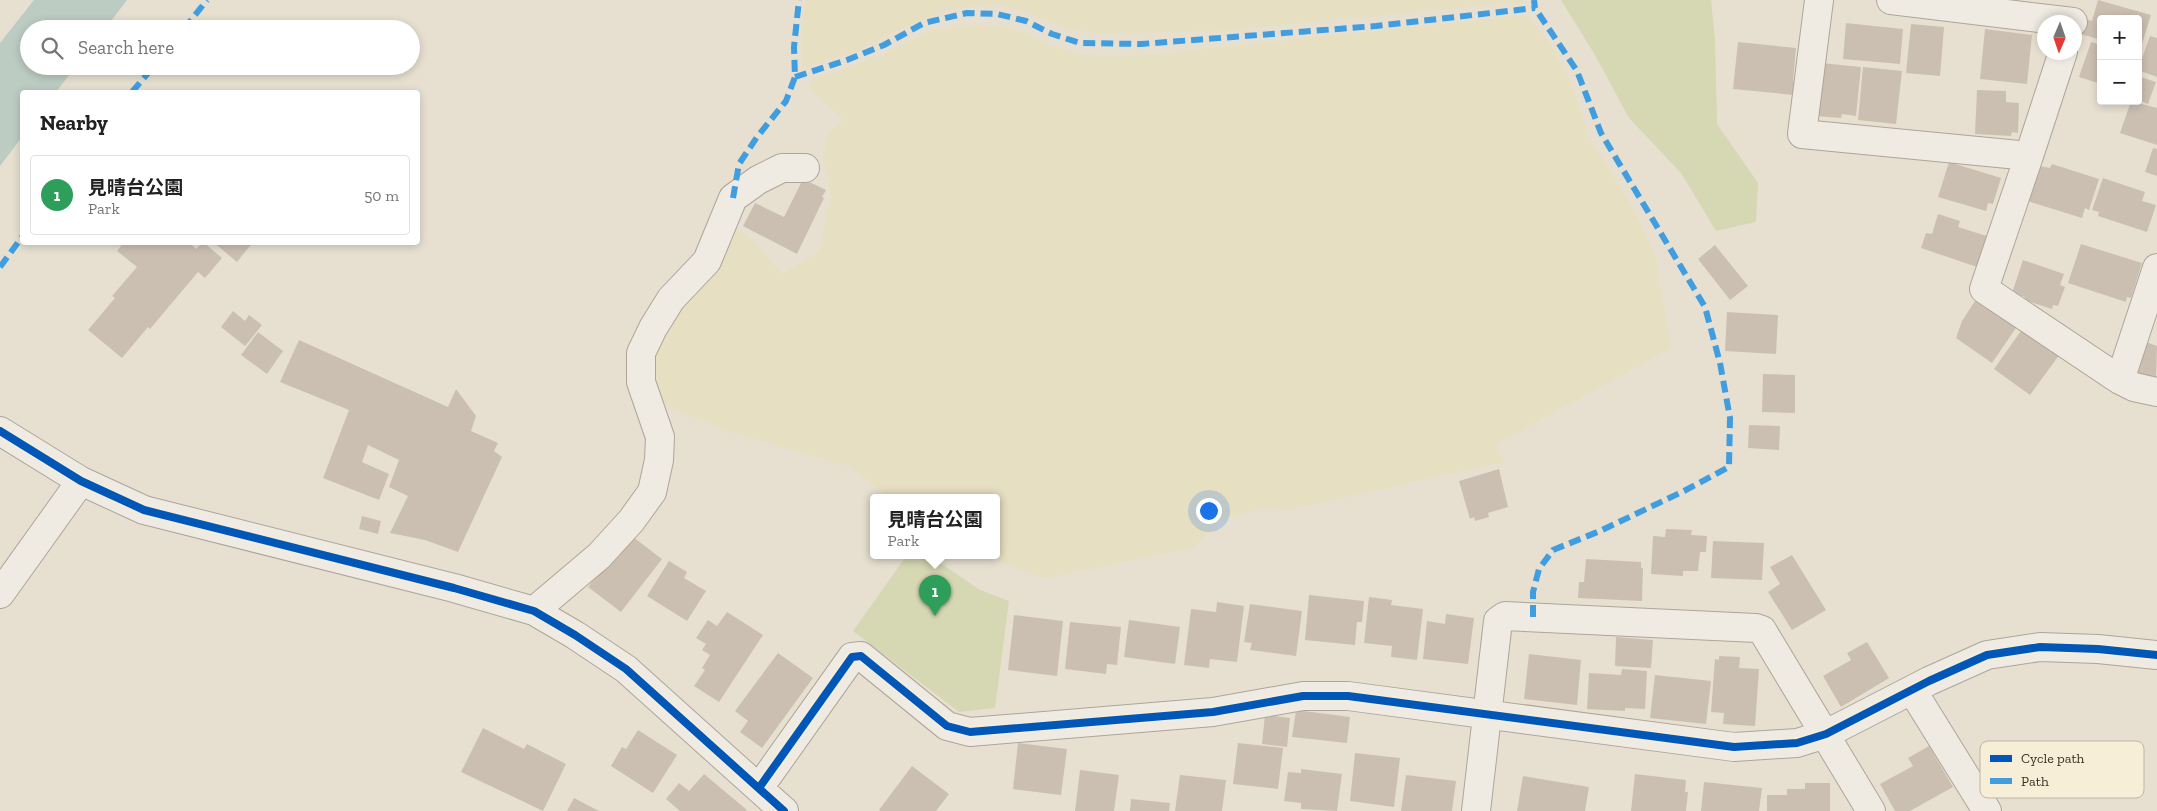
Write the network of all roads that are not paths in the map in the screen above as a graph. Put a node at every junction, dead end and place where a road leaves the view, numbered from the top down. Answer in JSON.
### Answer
{"nodes":[{"id":1,"x":1819,"y":0,"type":"edge"},
{"id":2,"x":1891,"y":0,"type":"edge"},
{"id":3,"x":2080,"y":0,"type":"edge"},
{"id":4,"x":2075,"y":15,"type":"edge"},
{"id":5,"x":2037,"y":18,"type":"edge"},
{"id":6,"x":2060,"y":60,"type":"edge"},
{"id":7,"x":2029,"y":156,"type":"junction"},
{"id":8,"x":805,"y":168,"type":"dead end"},
{"id":9,"x":2157,"y":268,"type":"edge"},
{"id":10,"x":2120,"y":380,"type":"junction"},
{"id":11,"x":2157,"y":392,"type":"edge"},
{"id":12,"x":0,"y":431,"type":"edge"},
{"id":13,"x":81,"y":481,"type":"junction"},
{"id":14,"x":0,"y":594,"type":"edge"},
{"id":15,"x":534,"y":611,"type":"junction"},
{"id":16,"x":2157,"y":655,"type":"edge"},
{"id":17,"x":1912,"y":690,"type":"junction"},
{"id":18,"x":1488,"y":714,"type":"junction"},
{"id":19,"x":1826,"y":734,"type":"junction"},
{"id":20,"x":759,"y":788,"type":"junction"},
{"id":21,"x":784,"y":811,"type":"edge"},
{"id":22,"x":1476,"y":811,"type":"edge"},
{"id":23,"x":1871,"y":811,"type":"edge"},
{"id":24,"x":1987,"y":811,"type":"edge"}],
"edges":[{"from":1,"to":7,"type":"street"},
{"from":2,"to":5,"type":"street"},
{"from":3,"to":4,"type":"street"},
{"from":6,"to":7,"type":"street"},
{"from":7,"to":10,"type":"street"},
{"from":8,"to":15,"type":"street"},
{"from":9,"to":10,"type":"street"},
{"from":10,"to":11,"type":"street"},
{"from":12,"to":13,"type":"street"},
{"from":13,"to":14,"type":"street"},
{"from":13,"to":15,"type":"street"},
{"from":15,"to":20,"type":"street"},
{"from":16,"to":17,"type":"street"},
{"from":17,"to":19,"type":"street"},
{"from":17,"to":24,"type":"street"},
{"from":18,"to":19,"type":"street"},
{"from":18,"to":19,"type":"street"},
{"from":18,"to":20,"type":"street"},
{"from":18,"to":22,"type":"street"},
{"from":19,"to":23,"type":"street"},
{"from":20,"to":21,"type":"street"}]}
